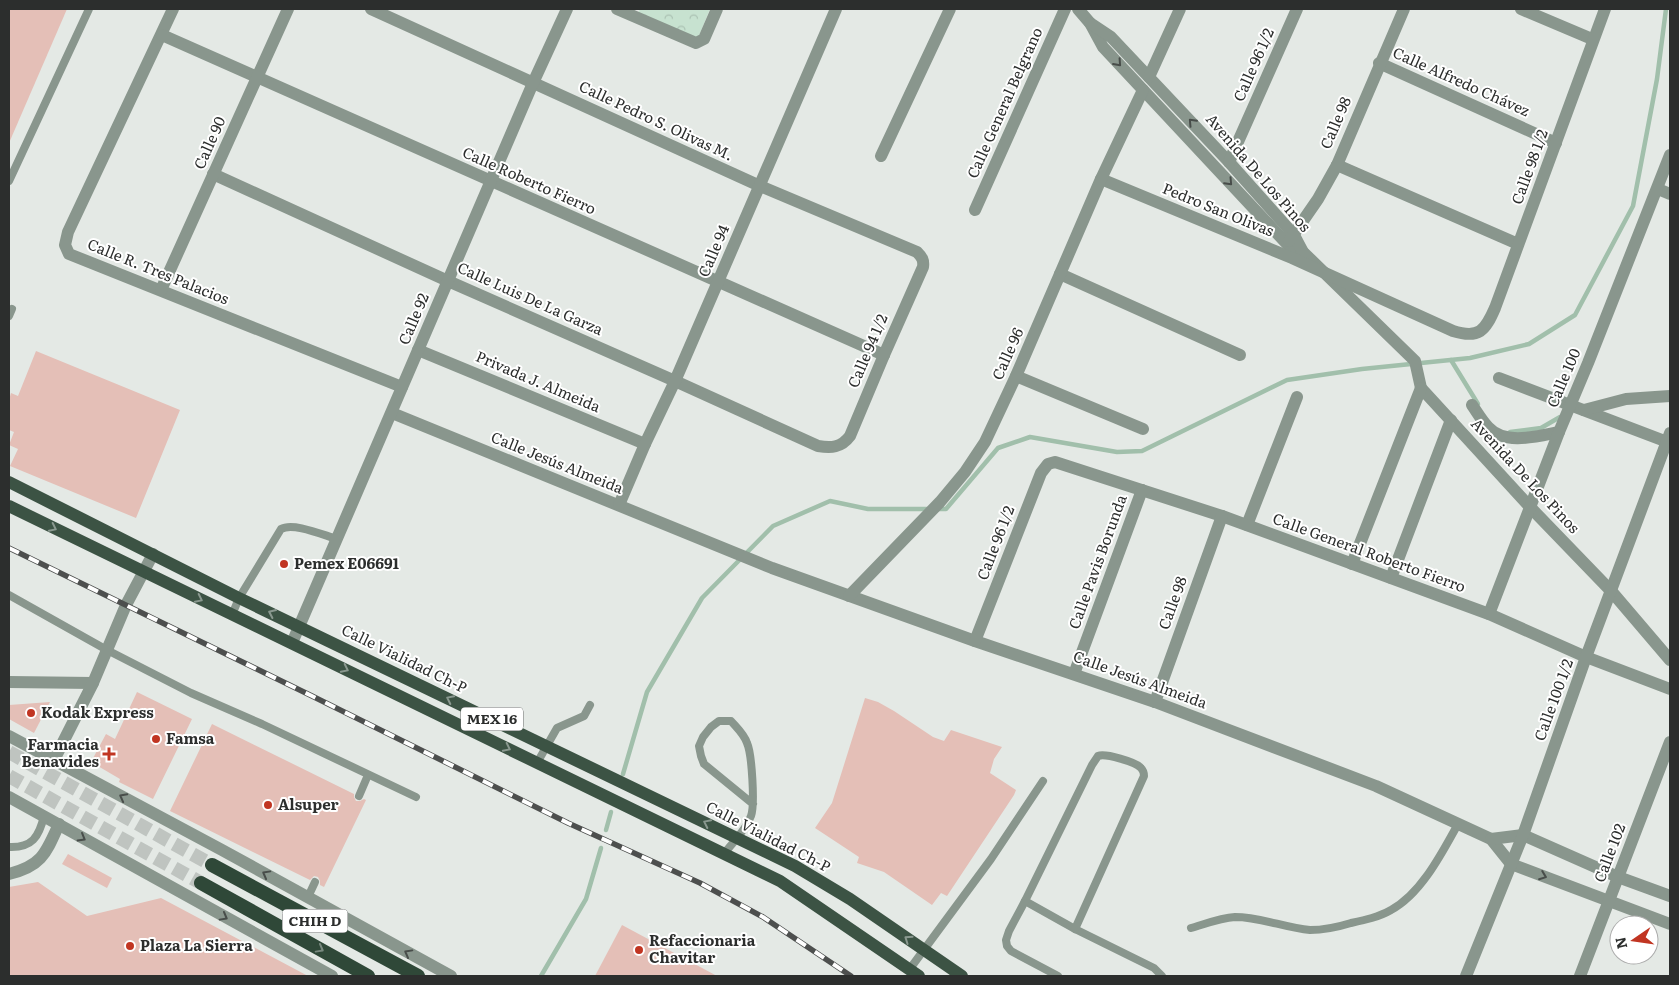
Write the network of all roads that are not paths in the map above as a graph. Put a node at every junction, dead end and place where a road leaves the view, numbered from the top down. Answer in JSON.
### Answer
{"nodes":[{"id":1,"x":89,"y":9,"type":"edge"},
{"id":2,"x":173,"y":9,"type":"edge"},
{"id":3,"x":288,"y":9,"type":"edge"},
{"id":4,"x":371,"y":9,"type":"edge"},
{"id":5,"x":567,"y":9,"type":"edge"},
{"id":6,"x":617,"y":9,"type":"edge"},
{"id":7,"x":717,"y":9,"type":"edge"},
{"id":8,"x":836,"y":9,"type":"edge"},
{"id":9,"x":950,"y":9,"type":"edge"},
{"id":10,"x":1065,"y":9,"type":"edge"},
{"id":11,"x":1078,"y":9,"type":"edge"},
{"id":12,"x":1180,"y":9,"type":"edge"},
{"id":13,"x":1297,"y":9,"type":"edge"},
{"id":14,"x":1404,"y":9,"type":"edge"},
{"id":15,"x":1521,"y":9,"type":"edge"},
{"id":16,"x":1604,"y":9,"type":"edge"},
{"id":17,"x":1090,"y":23,"type":"junction"},
{"id":18,"x":162,"y":35,"type":"junction"},
{"id":19,"x":1592,"y":39,"type":"junction"},
{"id":20,"x":1379,"y":63,"type":"junction"},
{"id":21,"x":1149,"y":77,"type":"junction"},
{"id":22,"x":257,"y":78,"type":"junction"},
{"id":23,"x":534,"y":83,"type":"junction"},
{"id":24,"x":1143,"y":90,"type":"junction"},
{"id":25,"x":1556,"y":143,"type":"junction"},
{"id":26,"x":1670,"y":155,"type":"edge"},
{"id":27,"x":882,"y":156,"type":"dead end"},
{"id":28,"x":1229,"y":162,"type":"junction"},
{"id":29,"x":1337,"y":165,"type":"junction"},
{"id":30,"x":213,"y":174,"type":"junction"},
{"id":31,"x":1102,"y":180,"type":"junction"},
{"id":32,"x":9,"y":181,"type":"edge"},
{"id":33,"x":491,"y":182,"type":"junction"},
{"id":34,"x":760,"y":186,"type":"junction"},
{"id":35,"x":1658,"y":189,"type":"junction"},
{"id":36,"x":1670,"y":194,"type":"edge"},
{"id":37,"x":975,"y":210,"type":"dead end"},
{"id":38,"x":1287,"y":244,"type":"junction"},
{"id":39,"x":1518,"y":244,"type":"junction"},
{"id":40,"x":924,"y":263,"type":"joint"},
{"id":41,"x":1322,"y":271,"type":"junction"},
{"id":42,"x":1060,"y":274,"type":"junction"},
{"id":43,"x":448,"y":281,"type":"junction"},
{"id":44,"x":718,"y":281,"type":"junction"},
{"id":45,"x":161,"y":290,"type":"junction"},
{"id":46,"x":1479,"y":333,"type":"joint"},
{"id":47,"x":418,"y":350,"type":"junction"},
{"id":48,"x":884,"y":355,"type":"junction"},
{"id":49,"x":1240,"y":355,"type":"dead end"},
{"id":50,"x":1016,"y":376,"type":"junction"},
{"id":51,"x":1499,"y":378,"type":"dead end"},
{"id":52,"x":675,"y":381,"type":"junction"},
{"id":53,"x":402,"y":387,"type":"junction"},
{"id":54,"x":1421,"y":388,"type":"junction"},
{"id":55,"x":1670,"y":396,"type":"edge"},
{"id":56,"x":1297,"y":397,"type":"dead end"},
{"id":57,"x":1472,"y":405,"type":"dead end"},
{"id":58,"x":1570,"y":405,"type":"junction"},
{"id":59,"x":1584,"y":410,"type":"junction"},
{"id":60,"x":392,"y":413,"type":"junction"},
{"id":61,"x":1451,"y":420,"type":"junction"},
{"id":62,"x":1143,"y":429,"type":"dead end"},
{"id":63,"x":1559,"y":432,"type":"junction"},
{"id":64,"x":1669,"y":439,"type":"edge"},
{"id":65,"x":645,"y":444,"type":"junction"},
{"id":66,"x":836,"y":447,"type":"joint"},
{"id":67,"x":1052,"y":462,"type":"joint"},
{"id":68,"x":9,"y":482,"type":"edge"},
{"id":69,"x":1142,"y":490,"type":"junction"},
{"id":70,"x":9,"y":506,"type":"edge"},
{"id":71,"x":619,"y":506,"type":"junction"},
{"id":72,"x":1530,"y":507,"type":"junction"},
{"id":73,"x":1222,"y":516,"type":"junction"},
{"id":74,"x":1247,"y":525,"type":"junction"},
{"id":75,"x":337,"y":538,"type":"junction"},
{"id":76,"x":153,"y":554,"type":"junction"},
{"id":77,"x":1352,"y":564,"type":"junction"},
{"id":78,"x":144,"y":573,"type":"junction"},
{"id":79,"x":1391,"y":578,"type":"junction"},
{"id":80,"x":1612,"y":592,"type":"junction"},
{"id":81,"x":9,"y":595,"type":"edge"},
{"id":82,"x":849,"y":596,"type":"junction"},
{"id":83,"x":239,"y":598,"type":"junction"},
{"id":84,"x":1489,"y":614,"type":"junction"},
{"id":85,"x":232,"y":615,"type":"junction"},
{"id":86,"x":300,"y":626,"type":"junction"},
{"id":87,"x":975,"y":641,"type":"junction"},
{"id":88,"x":292,"y":643,"type":"junction"},
{"id":89,"x":107,"y":650,"type":"junction"},
{"id":90,"x":1586,"y":657,"type":"junction"},
{"id":91,"x":1670,"y":660,"type":"edge"},
{"id":92,"x":1074,"y":674,"type":"junction"},
{"id":93,"x":9,"y":682,"type":"edge"},
{"id":94,"x":93,"y":683,"type":"junction"},
{"id":95,"x":1670,"y":689,"type":"edge"},
{"id":96,"x":1155,"y":702,"type":"junction"},
{"id":97,"x":590,"y":705,"type":"dead end"},
{"id":98,"x":9,"y":736,"type":"edge"},
{"id":99,"x":1670,"y":742,"type":"edge"},
{"id":100,"x":546,"y":745,"type":"junction"},
{"id":101,"x":54,"y":760,"type":"junction"},
{"id":102,"x":537,"y":763,"type":"junction"},
{"id":103,"x":368,"y":775,"type":"junction"},
{"id":104,"x":1043,"y":781,"type":"dead end"},
{"id":105,"x":359,"y":796,"type":"dead end"},
{"id":106,"x":9,"y":797,"type":"edge"},
{"id":107,"x":416,"y":797,"type":"dead end"},
{"id":108,"x":753,"y":804,"type":"junction"},
{"id":109,"x":44,"y":816,"type":"junction"},
{"id":110,"x":60,"y":824,"type":"junction"},
{"id":111,"x":1458,"y":824,"type":"junction"},
{"id":112,"x":1522,"y":835,"type":"junction"},
{"id":113,"x":737,"y":838,"type":"junction"},
{"id":114,"x":1491,"y":839,"type":"junction"},
{"id":115,"x":9,"y":847,"type":"edge"},
{"id":116,"x":724,"y":854,"type":"junction"},
{"id":117,"x":1511,"y":864,"type":"junction"},
{"id":118,"x":212,"y":865,"type":"tunnel mouth"},
{"id":119,"x":9,"y":874,"type":"edge"},
{"id":120,"x":1618,"y":877,"type":"junction"},
{"id":121,"x":315,"y":882,"type":"dead end"},
{"id":122,"x":201,"y":883,"type":"tunnel mouth"},
{"id":123,"x":1670,"y":896,"type":"edge"},
{"id":124,"x":308,"y":897,"type":"junction"},
{"id":125,"x":1025,"y":901,"type":"junction"},
{"id":126,"x":1609,"y":901,"type":"junction"},
{"id":127,"x":1670,"y":924,"type":"edge"},
{"id":128,"x":1191,"y":928,"type":"dead end"},
{"id":129,"x":1076,"y":929,"type":"junction"},
{"id":130,"x":924,"y":949,"type":"junction"},
{"id":131,"x":914,"y":973,"type":"edge"},
{"id":132,"x":332,"y":976,"type":"edge"},
{"id":133,"x":368,"y":976,"type":"edge"},
{"id":134,"x":418,"y":976,"type":"edge"},
{"id":135,"x":451,"y":976,"type":"edge"},
{"id":136,"x":962,"y":976,"type":"edge"},
{"id":137,"x":1058,"y":976,"type":"edge"},
{"id":138,"x":1162,"y":976,"type":"edge"},
{"id":139,"x":1466,"y":976,"type":"edge"},
{"id":140,"x":1580,"y":976,"type":"edge"}],
"edges":[{"from":1,"to":32,"type":"lane"},
{"from":2,"to":18,"type":"street","name":"Calle R. Tres Palacios"},
{"from":3,"to":22,"type":"street","name":"Calle 90"},
{"from":4,"to":23,"type":"street","name":"Calle Pedro S. Olivas M."},
{"from":5,"to":23,"type":"street","name":"Calle 92"},
{"from":6,"to":7,"type":"street"},
{"from":8,"to":34,"type":"street","name":"Calle 94"},
{"from":9,"to":27,"type":"street"},
{"from":10,"to":37,"type":"street","name":"Calle General Belgrano"},
{"from":11,"to":17,"type":"street","name":"Avenida De Los Pinos"},
{"from":12,"to":21,"type":"street"},
{"from":13,"to":28,"type":"street","name":"Calle 96 1/2"},
{"from":14,"to":20,"type":"street","name":"Calle 98"},
{"from":15,"to":19,"type":"street"},
{"from":16,"to":19,"type":"street","name":"Calle 98 1/2"},
{"from":17,"to":21,"type":"street","name":"Avenida De Los Pinos"},
{"from":17,"to":24,"type":"street","name":"Avenida De Los Pinos","one_way":true},
{"from":18,"to":22,"type":"street","name":"Calle Roberto Fierro"},
{"from":18,"to":45,"type":"street","name":"Calle R. Tres Palacios"},
{"from":19,"to":25,"type":"street","name":"Calle 98 1/2"},
{"from":20,"to":25,"type":"street","name":"Calle Alfredo Chávez"},
{"from":20,"to":29,"type":"street","name":"Calle 98"},
{"from":28,"to":21,"type":"street","name":"Avenida De Los Pinos","one_way":true},
{"from":22,"to":30,"type":"street","name":"Calle 90"},
{"from":22,"to":33,"type":"street","name":"Calle Roberto Fierro"},
{"from":23,"to":33,"type":"street","name":"Calle 92"},
{"from":23,"to":34,"type":"street","name":"Calle Pedro S. Olivas M."},
{"from":24,"to":31,"type":"street","name":"Calle 96"},
{"from":24,"to":38,"type":"street","name":"Avenida De Los Pinos","one_way":true},
{"from":25,"to":39,"type":"street","name":"Calle 98 1/2"},
{"from":26,"to":35,"type":"street","name":"Calle 100"},
{"from":28,"to":38,"type":"street","name":"Avenida De Los Pinos"},
{"from":29,"to":38,"type":"street","name":"Calle 98"},
{"from":29,"to":39,"type":"street"},
{"from":30,"to":43,"type":"street","name":"Calle Luis De La Garza"},
{"from":30,"to":45,"type":"street","name":"Calle 90"},
{"from":31,"to":38,"type":"street","name":"Pedro San Olivas"},
{"from":31,"to":42,"type":"street","name":"Calle 96"},
{"from":33,"to":43,"type":"street","name":"Calle 92"},
{"from":33,"to":44,"type":"street","name":"Calle Roberto Fierro"},
{"from":34,"to":40,"type":"street","name":"Calle Pedro S. Olivas M."},
{"from":34,"to":44,"type":"street","name":"Calle 94"},
{"from":35,"to":36,"type":"street"},
{"from":35,"to":58,"type":"street","name":"Calle 100"},
{"from":38,"to":41,"type":"street","name":"Pedro San Olivas"},
{"from":38,"to":41,"type":"street","name":"Avenida De Los Pinos"},
{"from":39,"to":46,"type":"street","name":"Calle 98 1/2"},
{"from":40,"to":48,"type":"street","name":"Calle 94 1/2"},
{"from":41,"to":46,"type":"street","name":"Pedro San Olivas"},
{"from":41,"to":54,"type":"street"},
{"from":42,"to":49,"type":"street"},
{"from":42,"to":50,"type":"street","name":"Calle 96"},
{"from":43,"to":47,"type":"street","name":"Calle 92"},
{"from":43,"to":52,"type":"street","name":"Calle Luis De La Garza"},
{"from":44,"to":48,"type":"street","name":"Calle Roberto Fierro"},
{"from":44,"to":52,"type":"street","name":"Calle 94"},
{"from":45,"to":53,"type":"street","name":"Calle R. Tres Palacios"},
{"from":47,"to":53,"type":"street","name":"Calle 92"},
{"from":47,"to":65,"type":"street","name":"Privada J. Almeida"},
{"from":48,"to":66,"type":"street","name":"Calle 94 1/2"},
{"from":50,"to":62,"type":"street"},
{"from":50,"to":82,"type":"street","name":"Calle 96"},
{"from":51,"to":58,"type":"street"},
{"from":52,"to":65,"type":"street","name":"Calle 94"},
{"from":52,"to":66,"type":"street","name":"Calle Luis De La Garza"},
{"from":53,"to":60,"type":"street","name":"Calle 92"},
{"from":54,"to":61,"type":"street","name":"Avenida De Los Pinos"},
{"from":54,"to":77,"type":"street"},
{"from":55,"to":59,"type":"street"},
{"from":56,"to":74,"type":"street"},
{"from":57,"to":63,"type":"street"},
{"from":58,"to":59,"type":"street"},
{"from":58,"to":63,"type":"street","name":"Calle 100"},
{"from":59,"to":64,"type":"street"},
{"from":60,"to":71,"type":"street","name":"Calle Jesús Almeida"},
{"from":60,"to":75,"type":"street","name":"Calle 92"},
{"from":61,"to":72,"type":"street","name":"Avenida De Los Pinos"},
{"from":61,"to":79,"type":"street"},
{"from":63,"to":72,"type":"street","name":"Calle 100"},
{"from":64,"to":80,"type":"street","name":"Calle 100 1/2"},
{"from":65,"to":71,"type":"street","name":"Calle 94"},
{"from":67,"to":69,"type":"street","name":"Calle General Roberto Fierro"},
{"from":67,"to":87,"type":"street","name":"Calle 96 1/2"},
{"from":68,"to":76,"type":"main road","name":"Calle Vialidad Ch-P","number":"MEX 16"},
{"from":69,"to":73,"type":"street","name":"Calle General Roberto Fierro"},
{"from":69,"to":92,"type":"street","name":"Calle Pavis Borunda"},
{"from":70,"to":78,"type":"main road","number":"MEX 16","one_way":true},
{"from":71,"to":82,"type":"street","name":"Calle Jesús Almeida"},
{"from":72,"to":80,"type":"street","name":"Avenida De Los Pinos"},
{"from":72,"to":84,"type":"street","name":"Calle 100"},
{"from":73,"to":74,"type":"street","name":"Calle General Roberto Fierro"},
{"from":73,"to":96,"type":"street","name":"Calle 98"},
{"from":74,"to":77,"type":"street","name":"Calle General Roberto Fierro"},
{"from":75,"to":83,"type":"lane"},
{"from":75,"to":86,"type":"street","name":"Calle 92"},
{"from":76,"to":78,"type":"street"},
{"from":76,"to":83,"type":"main road","name":"Calle Vialidad Ch-P","number":"MEX 16"},
{"from":77,"to":79,"type":"street","name":"Calle General Roberto Fierro"},
{"from":78,"to":85,"type":"main road","number":"MEX 16","one_way":true},
{"from":78,"to":89,"type":"street"},
{"from":79,"to":84,"type":"street","name":"Calle General Roberto Fierro"},
{"from":80,"to":90,"type":"street","name":"Calle 100 1/2"},
{"from":80,"to":91,"type":"street","name":"Avenida De Los Pinos"},
{"from":81,"to":89,"type":"lane"},
{"from":82,"to":87,"type":"street","name":"Calle Jesús Almeida"},
{"from":83,"to":85,"type":"lane"},
{"from":86,"to":83,"type":"main road","name":"Calle Vialidad Ch-P","number":"MEX 16","one_way":true},
{"from":84,"to":90,"type":"street","name":"Calle General Roberto Fierro"},
{"from":85,"to":88,"type":"main road","number":"MEX 16"},
{"from":86,"to":88,"type":"street","name":"Calle 92"},
{"from":100,"to":86,"type":"main road","name":"Calle Vialidad Ch-P","number":"MEX 16","one_way":true},
{"from":87,"to":92,"type":"street","name":"Calle Jesús Almeida"},
{"from":88,"to":102,"type":"main road","number":"MEX 16","one_way":true},
{"from":89,"to":94,"type":"street"},
{"from":89,"to":103,"type":"lane"},
{"from":90,"to":95,"type":"street","name":"Calle General Roberto Fierro"},
{"from":90,"to":112,"type":"street","name":"Calle 100 1/2"},
{"from":92,"to":96,"type":"street","name":"Calle Jesús Almeida"},
{"from":93,"to":94,"type":"street"},
{"from":94,"to":101,"type":"street"},
{"from":96,"to":111,"type":"street","name":"Calle Jesús Almeida"},
{"from":97,"to":100,"type":"lane"},
{"from":98,"to":101,"type":"street","number":"CHIH D"},
{"from":99,"to":120,"type":"street","name":"Calle 102"},
{"from":100,"to":102,"type":"lane"},
{"from":113,"to":100,"type":"main road","name":"Calle Vialidad Ch-P","number":"MEX 16","one_way":true},
{"from":124,"to":101,"type":"street","number":"CHIH D","one_way":true},
{"from":102,"to":116,"type":"main road","number":"MEX 16"},
{"from":103,"to":105,"type":"lane"},
{"from":103,"to":107,"type":"lane"},
{"from":104,"to":130,"type":"lane"},
{"from":106,"to":109,"type":"street","number":"CHIH D"},
{"from":108,"to":108,"type":"lane"},
{"from":108,"to":113,"type":"lane"},
{"from":109,"to":110,"type":"street","number":"CHIH D"},
{"from":109,"to":115,"type":"lane"},
{"from":110,"to":119,"type":"street"},
{"from":110,"to":132,"type":"street","number":"CHIH D","one_way":true},
{"from":111,"to":114,"type":"street","name":"Calle Jesús Almeida"},
{"from":111,"to":128,"type":"lane"},
{"from":112,"to":114,"type":"street"},
{"from":112,"to":117,"type":"street","name":"Calle 100 1/2"},
{"from":112,"to":120,"type":"street"},
{"from":113,"to":116,"type":"lane"},
{"from":130,"to":113,"type":"main road","name":"Calle Vialidad Ch-P","number":"MEX 16","one_way":true},
{"from":114,"to":117,"type":"street","name":"Calle Jesús Almeida"},
{"from":116,"to":131,"type":"main road","number":"MEX 16"},
{"from":117,"to":126,"type":"street","one_way":true},
{"from":117,"to":139,"type":"street","name":"Calle 100 1/2"},
{"from":118,"to":134,"type":"highway","number":"CHIH D"},
{"from":120,"to":123,"type":"street"},
{"from":120,"to":126,"type":"street","name":"Calle 102"},
{"from":121,"to":124,"type":"lane"},
{"from":122,"to":133,"type":"highway","one_way":true},
{"from":135,"to":124,"type":"street","number":"CHIH D","one_way":true},
{"from":125,"to":129,"type":"lane"},
{"from":125,"to":129,"type":"lane"},
{"from":125,"to":137,"type":"lane"},
{"from":126,"to":127,"type":"street"},
{"from":126,"to":140,"type":"street","name":"Calle 102"},
{"from":129,"to":138,"type":"lane"},
{"from":130,"to":131,"type":"lane"},
{"from":130,"to":136,"type":"main road","name":"Calle Vialidad Ch-P","number":"MEX 16"}]}
